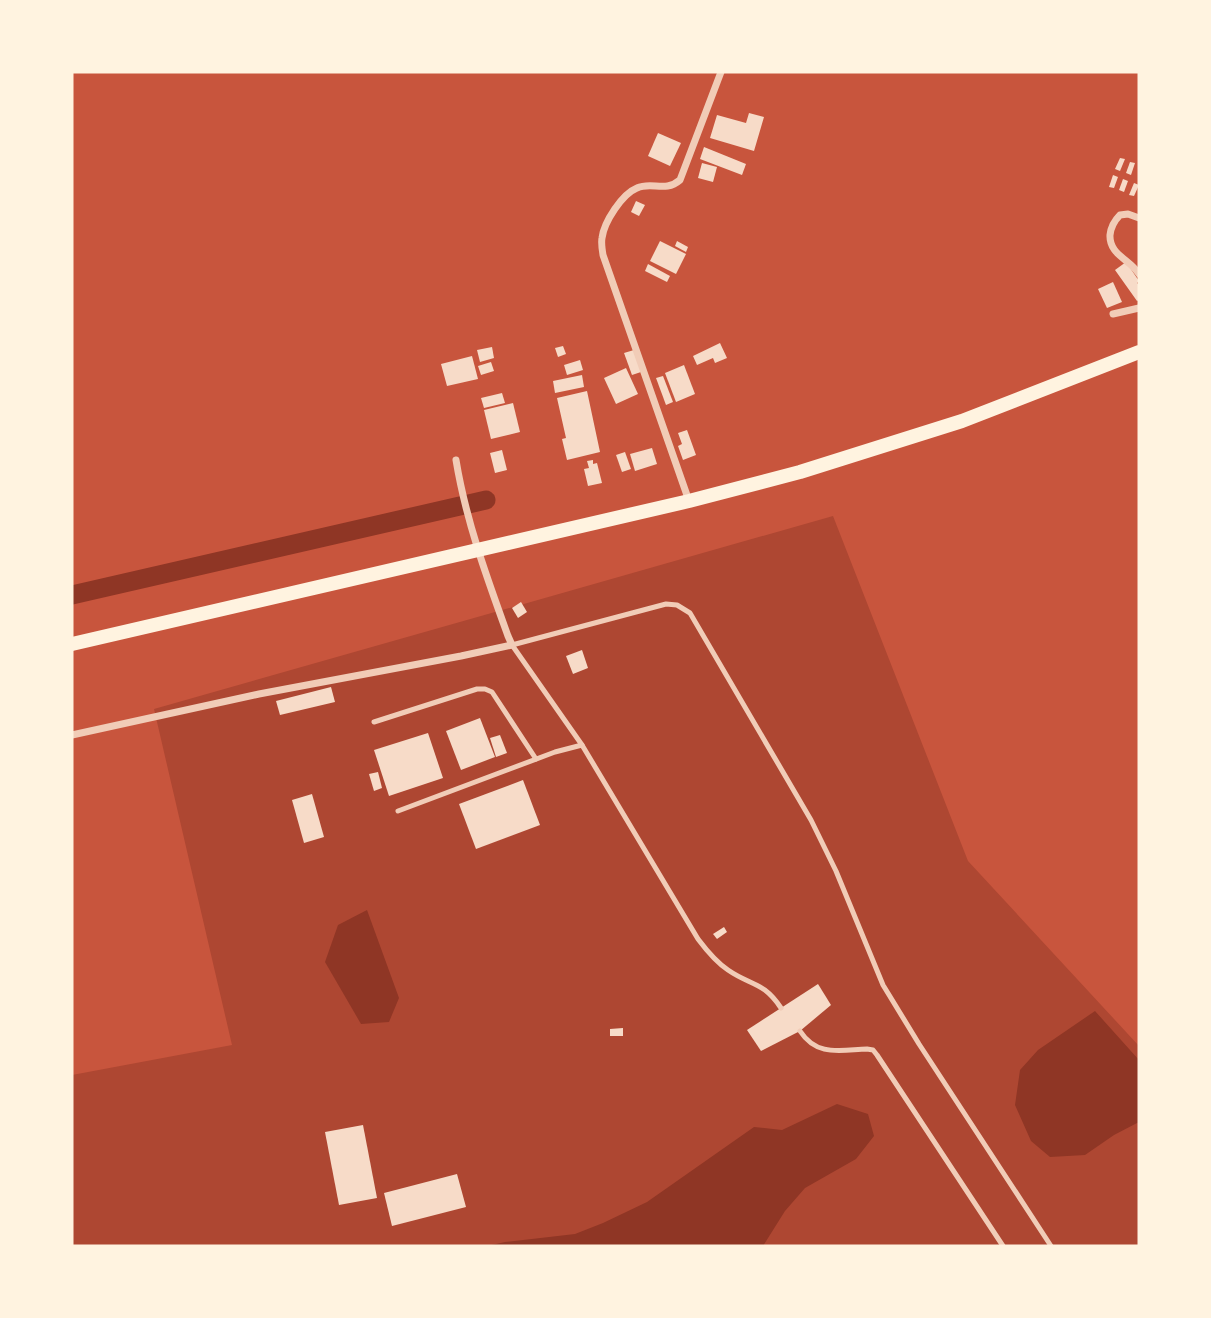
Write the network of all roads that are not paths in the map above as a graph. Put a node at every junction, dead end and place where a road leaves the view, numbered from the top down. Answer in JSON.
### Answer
{"nodes":[{"id":1,"x":721,"y":72,"type":"edge"},
{"id":2,"x":1139,"y":218,"type":"edge"},
{"id":3,"x":1139,"y":274,"type":"edge"},
{"id":4,"x":1139,"y":307,"type":"edge"},
{"id":5,"x":1113,"y":313,"type":"dead end"},
{"id":6,"x":1139,"y":352,"type":"edge"},
{"id":7,"x":456,"y":460,"type":"dead end"},
{"id":8,"x":689,"y":501,"type":"junction"},
{"id":9,"x":479,"y":556,"type":"junction"},
{"id":10,"x":72,"y":644,"type":"edge"},
{"id":11,"x":512,"y":645,"type":"junction"},
{"id":12,"x":374,"y":722,"type":"dead end"},
{"id":13,"x":72,"y":735,"type":"edge"},
{"id":14,"x":582,"y":745,"type":"junction"},
{"id":15,"x":536,"y":759,"type":"junction"},
{"id":16,"x":398,"y":811,"type":"dead end"},
{"id":17,"x":781,"y":1008,"type":"dead end"},
{"id":18,"x":800,"y":1031,"type":"dead end"},
{"id":19,"x":1003,"y":1246,"type":"edge"},
{"id":20,"x":1051,"y":1246,"type":"edge"}],
"edges":[{"from":1,"to":8,"type":"street"},
{"from":2,"to":3,"type":"street"},
{"from":4,"to":5,"type":"street"},
{"from":6,"to":8,"type":"main road"},
{"from":7,"to":9,"type":"street"},
{"from":8,"to":9,"type":"main road"},
{"from":9,"to":10,"type":"main road"},
{"from":9,"to":11,"type":"street"},
{"from":11,"to":13,"type":"street"},
{"from":11,"to":14,"type":"lane"},
{"from":11,"to":20,"type":"lane"},
{"from":12,"to":15,"type":"lane"},
{"from":14,"to":15,"type":"lane"},
{"from":14,"to":17,"type":"lane"},
{"from":15,"to":16,"type":"lane"},
{"from":18,"to":19,"type":"lane"}]}
